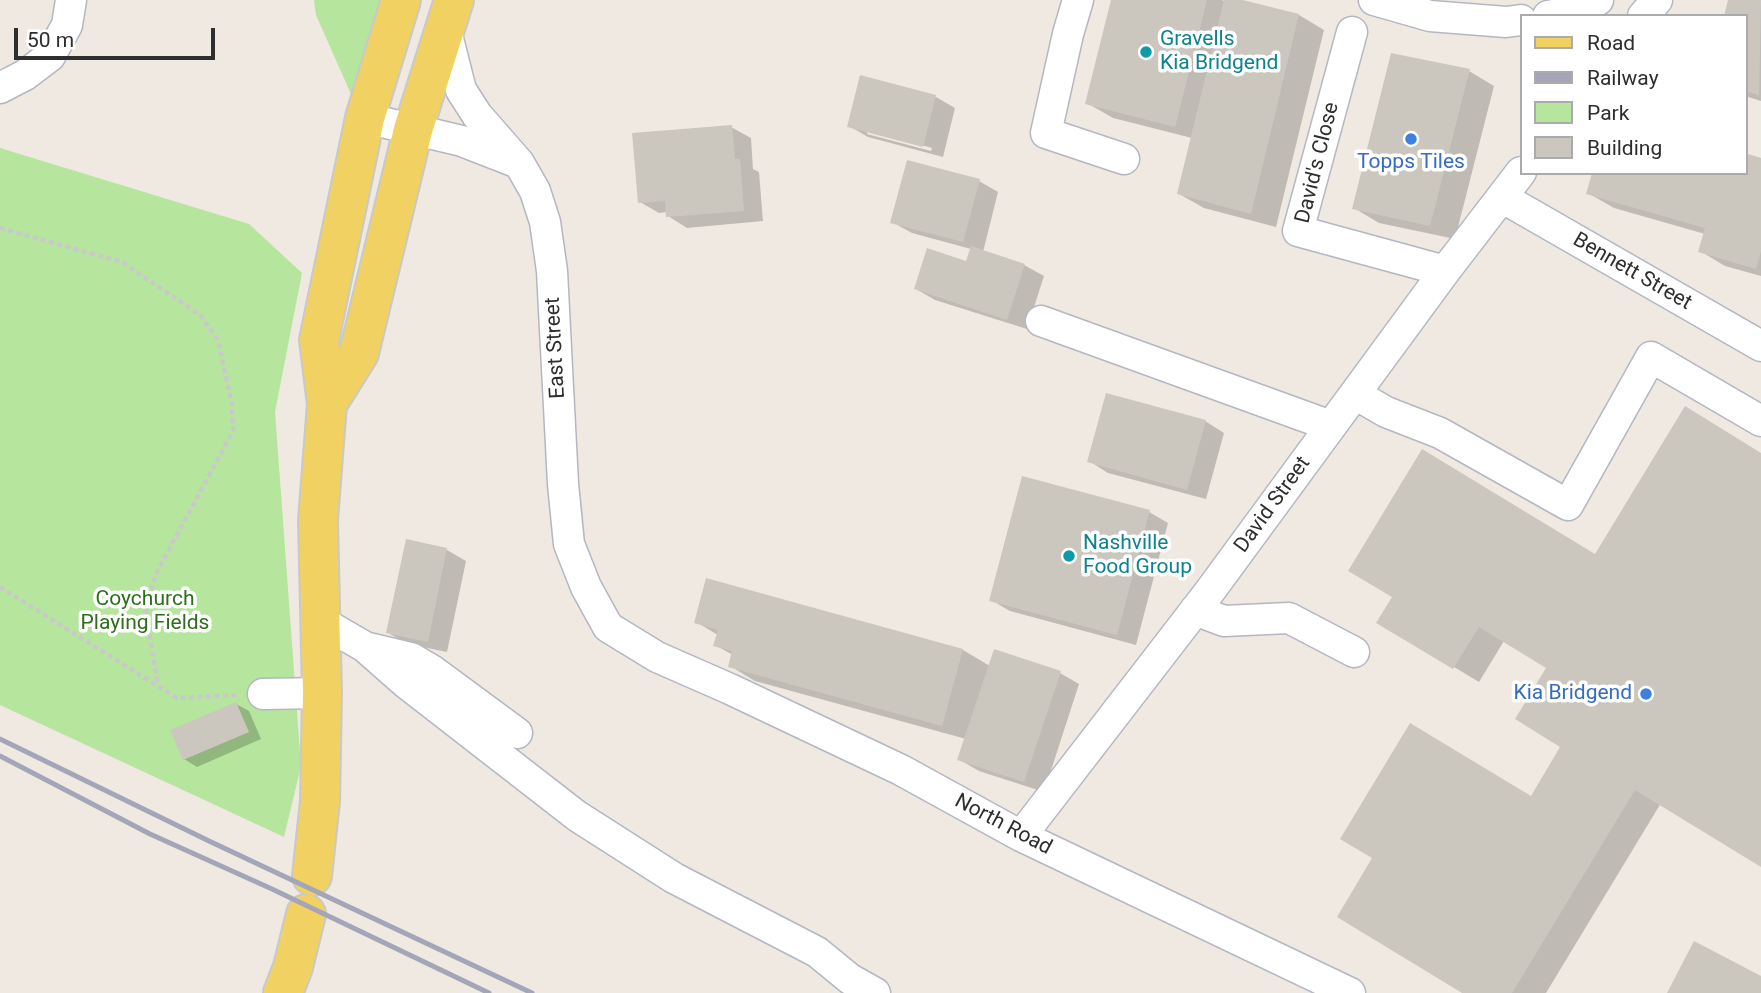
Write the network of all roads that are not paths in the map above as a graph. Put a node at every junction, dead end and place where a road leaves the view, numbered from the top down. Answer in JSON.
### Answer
{"nodes":[{"id":1,"x":71,"y":0,"type":"edge"},
{"id":2,"x":401,"y":0,"type":"edge"},
{"id":3,"x":1078,"y":0,"type":"edge"},
{"id":4,"x":1374,"y":0,"type":"edge"},
{"id":5,"x":1598,"y":0,"type":"edge"},
{"id":6,"x":1657,"y":0,"type":"edge"},
{"id":7,"x":1562,"y":14,"type":"edge"},
{"id":8,"x":1645,"y":14,"type":"edge"},
{"id":9,"x":450,"y":16,"type":"edge"},
{"id":10,"x":1520,"y":20,"type":"edge"},
{"id":11,"x":1352,"y":32,"type":"dead end"},
{"id":12,"x":0,"y":88,"type":"edge"},
{"id":13,"x":365,"y":118,"type":"junction"},
{"id":14,"x":413,"y":130,"type":"junction"},
{"id":15,"x":1124,"y":159,"type":"dead end"},
{"id":16,"x":519,"y":163,"type":"junction"},
{"id":17,"x":1520,"y":173,"type":"edge"},
{"id":18,"x":1503,"y":198,"type":"junction"},
{"id":19,"x":1445,"y":271,"type":"junction"},
{"id":20,"x":1041,"y":321,"type":"dead end"},
{"id":21,"x":1761,"y":346,"type":"edge"},
{"id":22,"x":1355,"y":394,"type":"junction"},
{"id":23,"x":327,"y":404,"type":"junction"},
{"id":24,"x":1761,"y":421,"type":"edge"},
{"id":25,"x":1331,"y":426,"type":"junction"},
{"id":26,"x":1195,"y":610,"type":"junction"},
{"id":27,"x":322,"y":622,"type":"junction"},
{"id":28,"x":366,"y":647,"type":"junction"},
{"id":29,"x":1354,"y":652,"type":"dead end"},
{"id":30,"x":656,"y":657,"type":"joint"},
{"id":31,"x":322,"y":693,"type":"junction"},
{"id":32,"x":263,"y":694,"type":"road end"},
{"id":33,"x":517,"y":733,"type":"dead end"},
{"id":34,"x":1021,"y":836,"type":"junction"},
{"id":35,"x":312,"y":876,"type":"dead end"},
{"id":36,"x":306,"y":914,"type":"dead end"},
{"id":37,"x":283,"y":993,"type":"edge"},
{"id":38,"x":875,"y":993,"type":"edge"},
{"id":39,"x":1350,"y":993,"type":"edge"}],
"edges":[{"from":1,"to":12,"type":"street"},
{"from":2,"to":13,"type":"main road"},
{"from":3,"to":15,"type":"street"},
{"from":4,"to":10,"type":"street"},
{"from":5,"to":7,"type":"street"},
{"from":6,"to":8,"type":"street"},
{"from":9,"to":14,"type":"main road"},
{"from":9,"to":16,"type":"street","name":"East Street"},
{"from":11,"to":19,"type":"street","name":"David's Close"},
{"from":13,"to":14,"type":"street"},
{"from":13,"to":23,"type":"main road"},
{"from":14,"to":16,"type":"street"},
{"from":14,"to":23,"type":"main road"},
{"from":16,"to":30,"type":"street","name":"East Street"},
{"from":17,"to":18,"type":"street","name":"David Street"},
{"from":18,"to":19,"type":"street","name":"David Street"},
{"from":18,"to":21,"type":"street","name":"Bennett Street"},
{"from":19,"to":22,"type":"street","name":"David Street"},
{"from":20,"to":25,"type":"street"},
{"from":22,"to":24,"type":"street"},
{"from":22,"to":25,"type":"street","name":"David Street"},
{"from":23,"to":27,"type":"main road"},
{"from":25,"to":26,"type":"street","name":"David Street"},
{"from":26,"to":29,"type":"street"},
{"from":26,"to":34,"type":"street","name":"David Street"},
{"from":27,"to":28,"type":"street"},
{"from":27,"to":31,"type":"main road"},
{"from":28,"to":33,"type":"street"},
{"from":28,"to":38,"type":"street"},
{"from":30,"to":34,"type":"street","name":"North Road"},
{"from":31,"to":32,"type":"street"},
{"from":31,"to":35,"type":"main road"},
{"from":34,"to":39,"type":"street","name":"North Road"},
{"from":36,"to":37,"type":"main road"}]}
